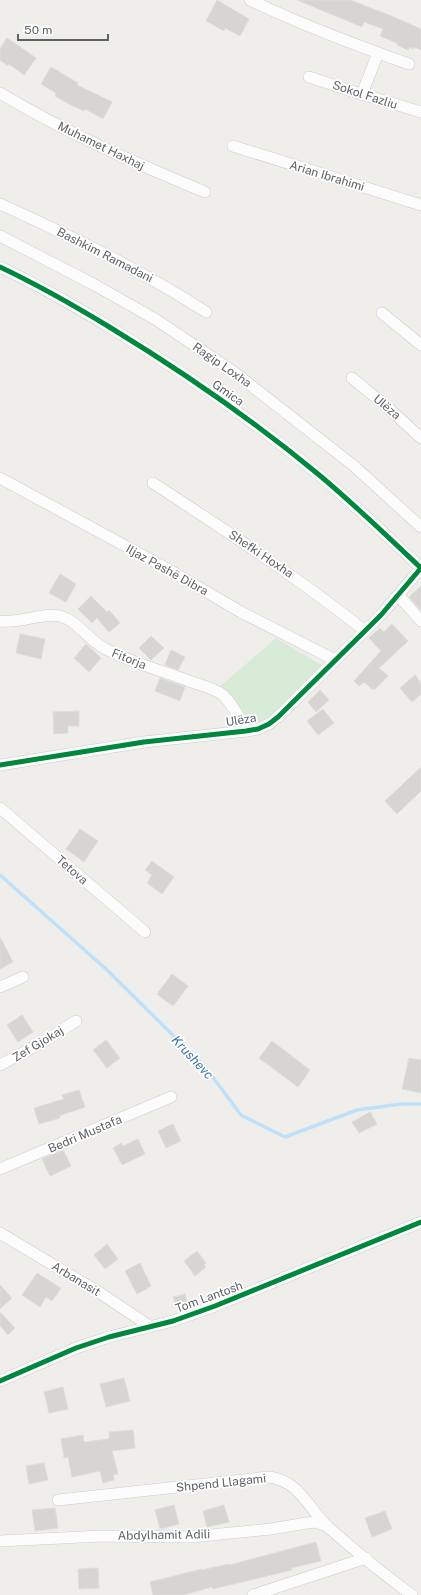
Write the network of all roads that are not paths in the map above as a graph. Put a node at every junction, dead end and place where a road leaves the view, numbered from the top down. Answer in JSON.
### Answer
{"nodes":[{"id":1,"x":250,"y":0,"type":"edge"},
{"id":2,"x":378,"y":53,"type":"junction"},
{"id":3,"x":409,"y":64,"type":"dead end"},
{"id":4,"x":309,"y":77,"type":"dead end"},
{"id":5,"x":0,"y":92,"type":"edge"},
{"id":6,"x":362,"y":94,"type":"junction"},
{"id":7,"x":421,"y":112,"type":"edge"},
{"id":8,"x":233,"y":146,"type":"dead end"},
{"id":9,"x":205,"y":192,"type":"dead end"},
{"id":10,"x":0,"y":204,"type":"edge"},
{"id":11,"x":421,"y":205,"type":"edge"},
{"id":12,"x":0,"y":236,"type":"edge"},
{"id":13,"x":0,"y":267,"type":"edge"},
{"id":14,"x":206,"y":312,"type":"dead end"},
{"id":15,"x":382,"y":313,"type":"dead end"},
{"id":16,"x":421,"y":345,"type":"edge"},
{"id":17,"x":352,"y":378,"type":"dead end"},
{"id":18,"x":421,"y":438,"type":"edge"},
{"id":19,"x":0,"y":478,"type":"edge"},
{"id":20,"x":153,"y":483,"type":"dead end"},
{"id":21,"x":421,"y":527,"type":"edge"},
{"id":22,"x":421,"y":568,"type":"edge"},
{"id":23,"x":399,"y":596,"type":"junction"},
{"id":24,"x":0,"y":621,"type":"edge"},
{"id":25,"x":421,"y":621,"type":"edge"},
{"id":26,"x":365,"y":631,"type":"junction"},
{"id":27,"x":335,"y":660,"type":"junction"},
{"id":28,"x":246,"y":731,"type":"junction"},
{"id":29,"x":0,"y":765,"type":"edge"},
{"id":30,"x":0,"y":808,"type":"edge"},
{"id":31,"x":145,"y":932,"type":"dead end"},
{"id":32,"x":23,"y":977,"type":"dead end"},
{"id":33,"x":0,"y":987,"type":"edge"},
{"id":34,"x":76,"y":1021,"type":"dead end"},
{"id":35,"x":0,"y":1065,"type":"edge"},
{"id":36,"x":171,"y":1097,"type":"dead end"},
{"id":37,"x":0,"y":1169,"type":"edge"},
{"id":38,"x":421,"y":1222,"type":"edge"},
{"id":39,"x":0,"y":1233,"type":"edge"},
{"id":40,"x":151,"y":1327,"type":"junction"},
{"id":41,"x":0,"y":1381,"type":"edge"},
{"id":42,"x":58,"y":1500,"type":"dead end"},
{"id":43,"x":327,"y":1526,"type":"junction"},
{"id":44,"x":0,"y":1541,"type":"edge"},
{"id":45,"x":366,"y":1558,"type":"junction"},
{"id":46,"x":253,"y":1595,"type":"edge"},
{"id":47,"x":412,"y":1595,"type":"edge"}],
"edges":[{"from":1,"to":2,"type":"street"},
{"from":2,"to":3,"type":"street"},
{"from":2,"to":6,"type":"street"},
{"from":4,"to":6,"type":"street","name":"Sokol Fazliu"},
{"from":5,"to":9,"type":"street","name":"Muhamet Haxhaj"},
{"from":6,"to":7,"type":"street","name":"Sokol Fazliu"},
{"from":8,"to":11,"type":"street","name":"Arian Ibrahimi"},
{"from":10,"to":14,"type":"street","name":"Bashkim Ramadani"},
{"from":12,"to":21,"type":"street","name":"Ragip Loxha"},
{"from":13,"to":22,"type":"street","name":"Gmica"},
{"from":15,"to":16,"type":"street"},
{"from":17,"to":18,"type":"street","name":"Ulëza"},
{"from":19,"to":27,"type":"street","name":"Iljaz Pashë Dibra"},
{"from":20,"to":26,"type":"street","name":"Shefki Hoxha"},
{"from":22,"to":23,"type":"street","name":"Ulëza"},
{"from":23,"to":25,"type":"street"},
{"from":23,"to":26,"type":"street","name":"Ulëza"},
{"from":24,"to":28,"type":"street","name":"Fitorja"},
{"from":26,"to":27,"type":"street","name":"Ulëza"},
{"from":27,"to":28,"type":"street","name":"Ulëza"},
{"from":28,"to":29,"type":"street","name":"Ulëza"},
{"from":30,"to":31,"type":"street","name":"Tetova"},
{"from":32,"to":33,"type":"street"},
{"from":34,"to":35,"type":"street","name":"Zef Gjokaj"},
{"from":36,"to":37,"type":"street","name":"Bedri Mustafa"},
{"from":38,"to":40,"type":"street","name":"Tom Lantosh"},
{"from":39,"to":40,"type":"street","name":"Arbanasit"},
{"from":40,"to":41,"type":"street","name":"Tom Lantosh"},
{"from":42,"to":43,"type":"street","name":"Shpend Llagami"},
{"from":43,"to":44,"type":"street","name":"Abdylhamit Adili"},
{"from":43,"to":45,"type":"street","name":"Shpend Llagami"},
{"from":45,"to":46,"type":"street"},
{"from":45,"to":47,"type":"street","name":"Shpend Llagami"}]}
